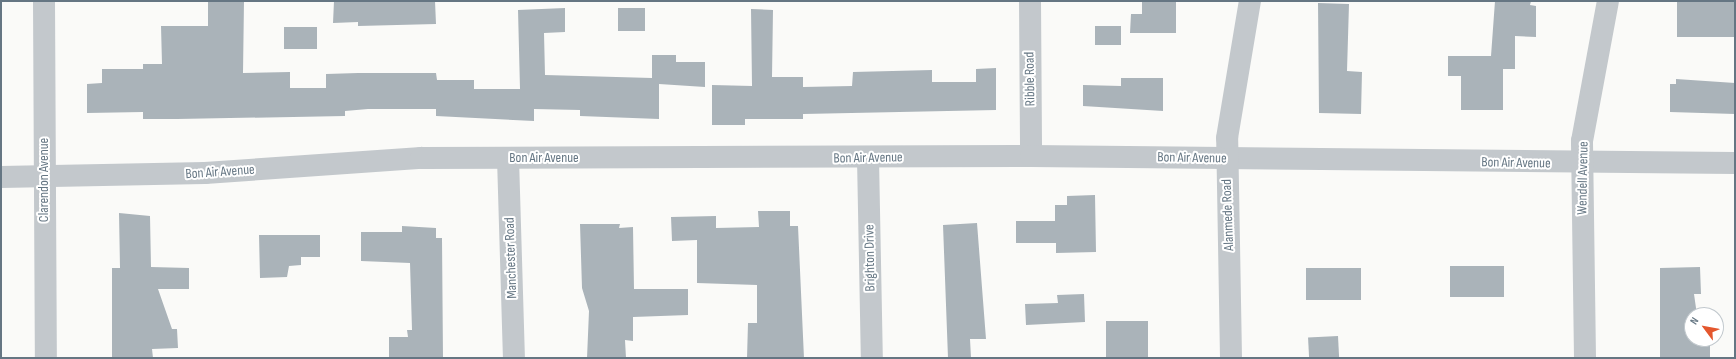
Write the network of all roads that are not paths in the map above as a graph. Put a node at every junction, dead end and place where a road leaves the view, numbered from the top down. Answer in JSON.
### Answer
{"nodes":[{"id":1,"x":44,"y":1,"type":"edge"},
{"id":2,"x":1030,"y":1,"type":"edge"},
{"id":3,"x":1250,"y":1,"type":"edge"},
{"id":4,"x":1608,"y":1,"type":"edge"},
{"id":5,"x":1031,"y":156,"type":"junction"},
{"id":6,"x":508,"y":158,"type":"junction"},
{"id":7,"x":868,"y":158,"type":"junction"},
{"id":8,"x":1227,"y":159,"type":"junction"},
{"id":9,"x":1581,"y":163,"type":"junction"},
{"id":10,"x":1735,"y":163,"type":"edge"},
{"id":11,"x":44,"y":176,"type":"junction"},
{"id":12,"x":1,"y":177,"type":"edge"},
{"id":13,"x":46,"y":358,"type":"edge"},
{"id":14,"x":514,"y":358,"type":"edge"},
{"id":15,"x":872,"y":358,"type":"edge"},
{"id":16,"x":1231,"y":358,"type":"edge"},
{"id":17,"x":1585,"y":358,"type":"edge"}],
"edges":[{"from":1,"to":11,"type":"street","name":"Clarendon Avenue"},
{"from":2,"to":5,"type":"street","name":"Ribble Road"},
{"from":3,"to":8,"type":"street","name":"Alanmede Road"},
{"from":4,"to":9,"type":"street","name":"Wendell Avenue"},
{"from":5,"to":7,"type":"street","name":"Bon Air Avenue"},
{"from":5,"to":8,"type":"street","name":"Bon Air Avenue"},
{"from":6,"to":7,"type":"street","name":"Bon Air Avenue"},
{"from":6,"to":11,"type":"street","name":"Bon Air Avenue"},
{"from":6,"to":14,"type":"street","name":"Manchester Road"},
{"from":7,"to":15,"type":"street","name":"Brighton Drive"},
{"from":8,"to":9,"type":"street","name":"Bon Air Avenue"},
{"from":8,"to":16,"type":"street","name":"Alanmede Road"},
{"from":9,"to":10,"type":"street","name":"Bon Air Avenue"},
{"from":9,"to":17,"type":"street","name":"Wendell Avenue"},
{"from":11,"to":12,"type":"street","name":"Bon Air Avenue"},
{"from":11,"to":13,"type":"street","name":"Clarendon Avenue"}]}
